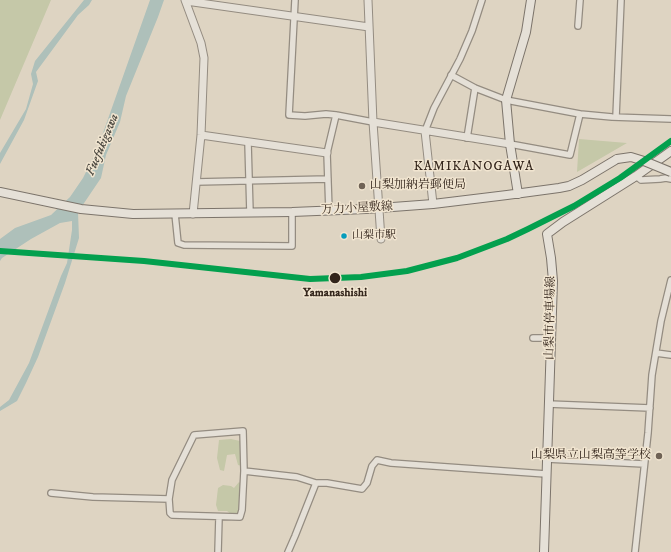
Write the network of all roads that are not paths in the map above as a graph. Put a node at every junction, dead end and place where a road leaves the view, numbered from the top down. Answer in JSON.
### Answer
{"nodes":[{"id":1,"x":186,"y":0,"type":"edge"},
{"id":2,"x":295,"y":0,"type":"edge"},
{"id":3,"x":368,"y":0,"type":"edge"},
{"id":4,"x":482,"y":0,"type":"edge"},
{"id":5,"x":531,"y":0,"type":"edge"},
{"id":6,"x":580,"y":0,"type":"edge"},
{"id":7,"x":621,"y":0,"type":"edge"},
{"id":8,"x":293,"y":17,"type":"junction"},
{"id":9,"x":578,"y":26,"type":"dead end"},
{"id":10,"x":369,"y":27,"type":"junction"},
{"id":11,"x":451,"y":75,"type":"junction"},
{"id":12,"x":475,"y":88,"type":"junction"},
{"id":13,"x":506,"y":100,"type":"junction"},
{"id":14,"x":336,"y":114,"type":"junction"},
{"id":15,"x":580,"y":114,"type":"junction"},
{"id":16,"x":616,"y":117,"type":"junction"},
{"id":17,"x":671,"y":119,"type":"edge"},
{"id":18,"x":373,"y":122,"type":"junction"},
{"id":19,"x":425,"y":131,"type":"junction"},
{"id":20,"x":201,"y":135,"type":"junction"},
{"id":21,"x":467,"y":138,"type":"junction"},
{"id":22,"x":248,"y":143,"type":"junction"},
{"id":23,"x":510,"y":144,"type":"junction"},
{"id":24,"x":671,"y":151,"type":"edge"},
{"id":25,"x":327,"y":154,"type":"junction"},
{"id":26,"x":671,"y":172,"type":"edge"},
{"id":27,"x":636,"y":176,"type":"junction"},
{"id":28,"x":328,"y":179,"type":"junction"},
{"id":29,"x":671,"y":179,"type":"edge"},
{"id":30,"x":249,"y":181,"type":"junction"},
{"id":31,"x":196,"y":182,"type":"junction"},
{"id":32,"x":0,"y":192,"type":"edge"},
{"id":33,"x":518,"y":194,"type":"junction"},
{"id":34,"x":433,"y":204,"type":"junction"},
{"id":35,"x":378,"y":208,"type":"junction"},
{"id":36,"x":329,"y":211,"type":"junction"},
{"id":37,"x":250,"y":212,"type":"junction"},
{"id":38,"x":292,"y":212,"type":"junction"},
{"id":39,"x":175,"y":214,"type":"junction"},
{"id":40,"x":193,"y":214,"type":"junction"},
{"id":41,"x":381,"y":239,"type":"dead end"},
{"id":42,"x":671,"y":280,"type":"edge"},
{"id":43,"x":533,"y":338,"type":"dead end"},
{"id":44,"x":551,"y":338,"type":"junction"},
{"id":45,"x":656,"y":353,"type":"junction"},
{"id":46,"x":671,"y":355,"type":"edge"},
{"id":47,"x":548,"y":404,"type":"junction"},
{"id":48,"x":650,"y":408,"type":"junction"},
{"id":49,"x":547,"y":459,"type":"junction"},
{"id":50,"x":644,"y":464,"type":"junction"},
{"id":51,"x":244,"y":471,"type":"junction"},
{"id":52,"x":546,"y":474,"type":"junction"},
{"id":53,"x":316,"y":483,"type":"junction"},
{"id":54,"x":51,"y":493,"type":"dead end"},
{"id":55,"x":169,"y":499,"type":"junction"},
{"id":56,"x":219,"y":517,"type":"junction"},
{"id":57,"x":218,"y":552,"type":"edge"},
{"id":58,"x":288,"y":552,"type":"edge"},
{"id":59,"x":544,"y":552,"type":"edge"},
{"id":60,"x":635,"y":552,"type":"edge"}],
"edges":[{"from":1,"to":8,"type":"street"},
{"from":1,"to":20,"type":"street"},
{"from":2,"to":8,"type":"street"},
{"from":3,"to":10,"type":"street"},
{"from":4,"to":11,"type":"street"},
{"from":5,"to":13,"type":"main road"},
{"from":6,"to":9,"type":"street"},
{"from":7,"to":16,"type":"street"},
{"from":8,"to":10,"type":"street"},
{"from":8,"to":14,"type":"street"},
{"from":10,"to":18,"type":"street"},
{"from":11,"to":12,"type":"street"},
{"from":11,"to":19,"type":"street"},
{"from":12,"to":13,"type":"street"},
{"from":12,"to":21,"type":"street"},
{"from":13,"to":15,"type":"street"},
{"from":13,"to":23,"type":"main road"},
{"from":14,"to":18,"type":"street"},
{"from":14,"to":25,"type":"street"},
{"from":15,"to":16,"type":"street"},
{"from":15,"to":23,"type":"street"},
{"from":16,"to":17,"type":"street"},
{"from":18,"to":19,"type":"street"},
{"from":18,"to":35,"type":"street"},
{"from":19,"to":21,"type":"street"},
{"from":19,"to":34,"type":"street"},
{"from":20,"to":22,"type":"street"},
{"from":20,"to":31,"type":"street"},
{"from":21,"to":23,"type":"street"},
{"from":22,"to":25,"type":"street"},
{"from":22,"to":30,"type":"street"},
{"from":23,"to":33,"type":"main road"},
{"from":24,"to":27,"type":"main road","name":"山梨市停車場線"},
{"from":25,"to":28,"type":"street"},
{"from":26,"to":33,"type":"main road","name":"万力小屋敷線","bridge":true},
{"from":27,"to":29,"type":"street"},
{"from":27,"to":44,"type":"main road","name":"山梨市停車場線"},
{"from":28,"to":30,"type":"street"},
{"from":28,"to":36,"type":"street"},
{"from":30,"to":31,"type":"street"},
{"from":30,"to":37,"type":"street"},
{"from":31,"to":40,"type":"street"},
{"from":32,"to":39,"type":"main road","name":"万力小屋敷線"},
{"from":33,"to":34,"type":"main road","name":"万力小屋敷線"},
{"from":34,"to":35,"type":"main road","name":"万力小屋敷線"},
{"from":35,"to":36,"type":"main road","name":"万力小屋敷線"},
{"from":35,"to":41,"type":"street"},
{"from":36,"to":38,"type":"main road","name":"万力小屋敷線"},
{"from":37,"to":38,"type":"main road","name":"万力小屋敷線"},
{"from":37,"to":40,"type":"main road","name":"万力小屋敷線"},
{"from":38,"to":39,"type":"street"},
{"from":39,"to":40,"type":"main road","name":"万力小屋敷線"},
{"from":42,"to":45,"type":"street"},
{"from":43,"to":44,"type":"street"},
{"from":44,"to":47,"type":"main road","name":"山梨市停車場線"},
{"from":45,"to":46,"type":"street"},
{"from":45,"to":48,"type":"street"},
{"from":47,"to":48,"type":"street"},
{"from":47,"to":49,"type":"main road","name":"山梨市停車場線"},
{"from":48,"to":50,"type":"street"},
{"from":49,"to":50,"type":"street"},
{"from":49,"to":52,"type":"main road","name":"山梨市停車場線"},
{"from":50,"to":60,"type":"street"},
{"from":51,"to":53,"type":"street"},
{"from":51,"to":55,"type":"street"},
{"from":51,"to":56,"type":"street"},
{"from":52,"to":53,"type":"street"},
{"from":52,"to":59,"type":"main road","name":"山梨市停車場線"},
{"from":53,"to":58,"type":"street"},
{"from":54,"to":55,"type":"street"},
{"from":55,"to":56,"type":"street"},
{"from":56,"to":57,"type":"street"}]}
